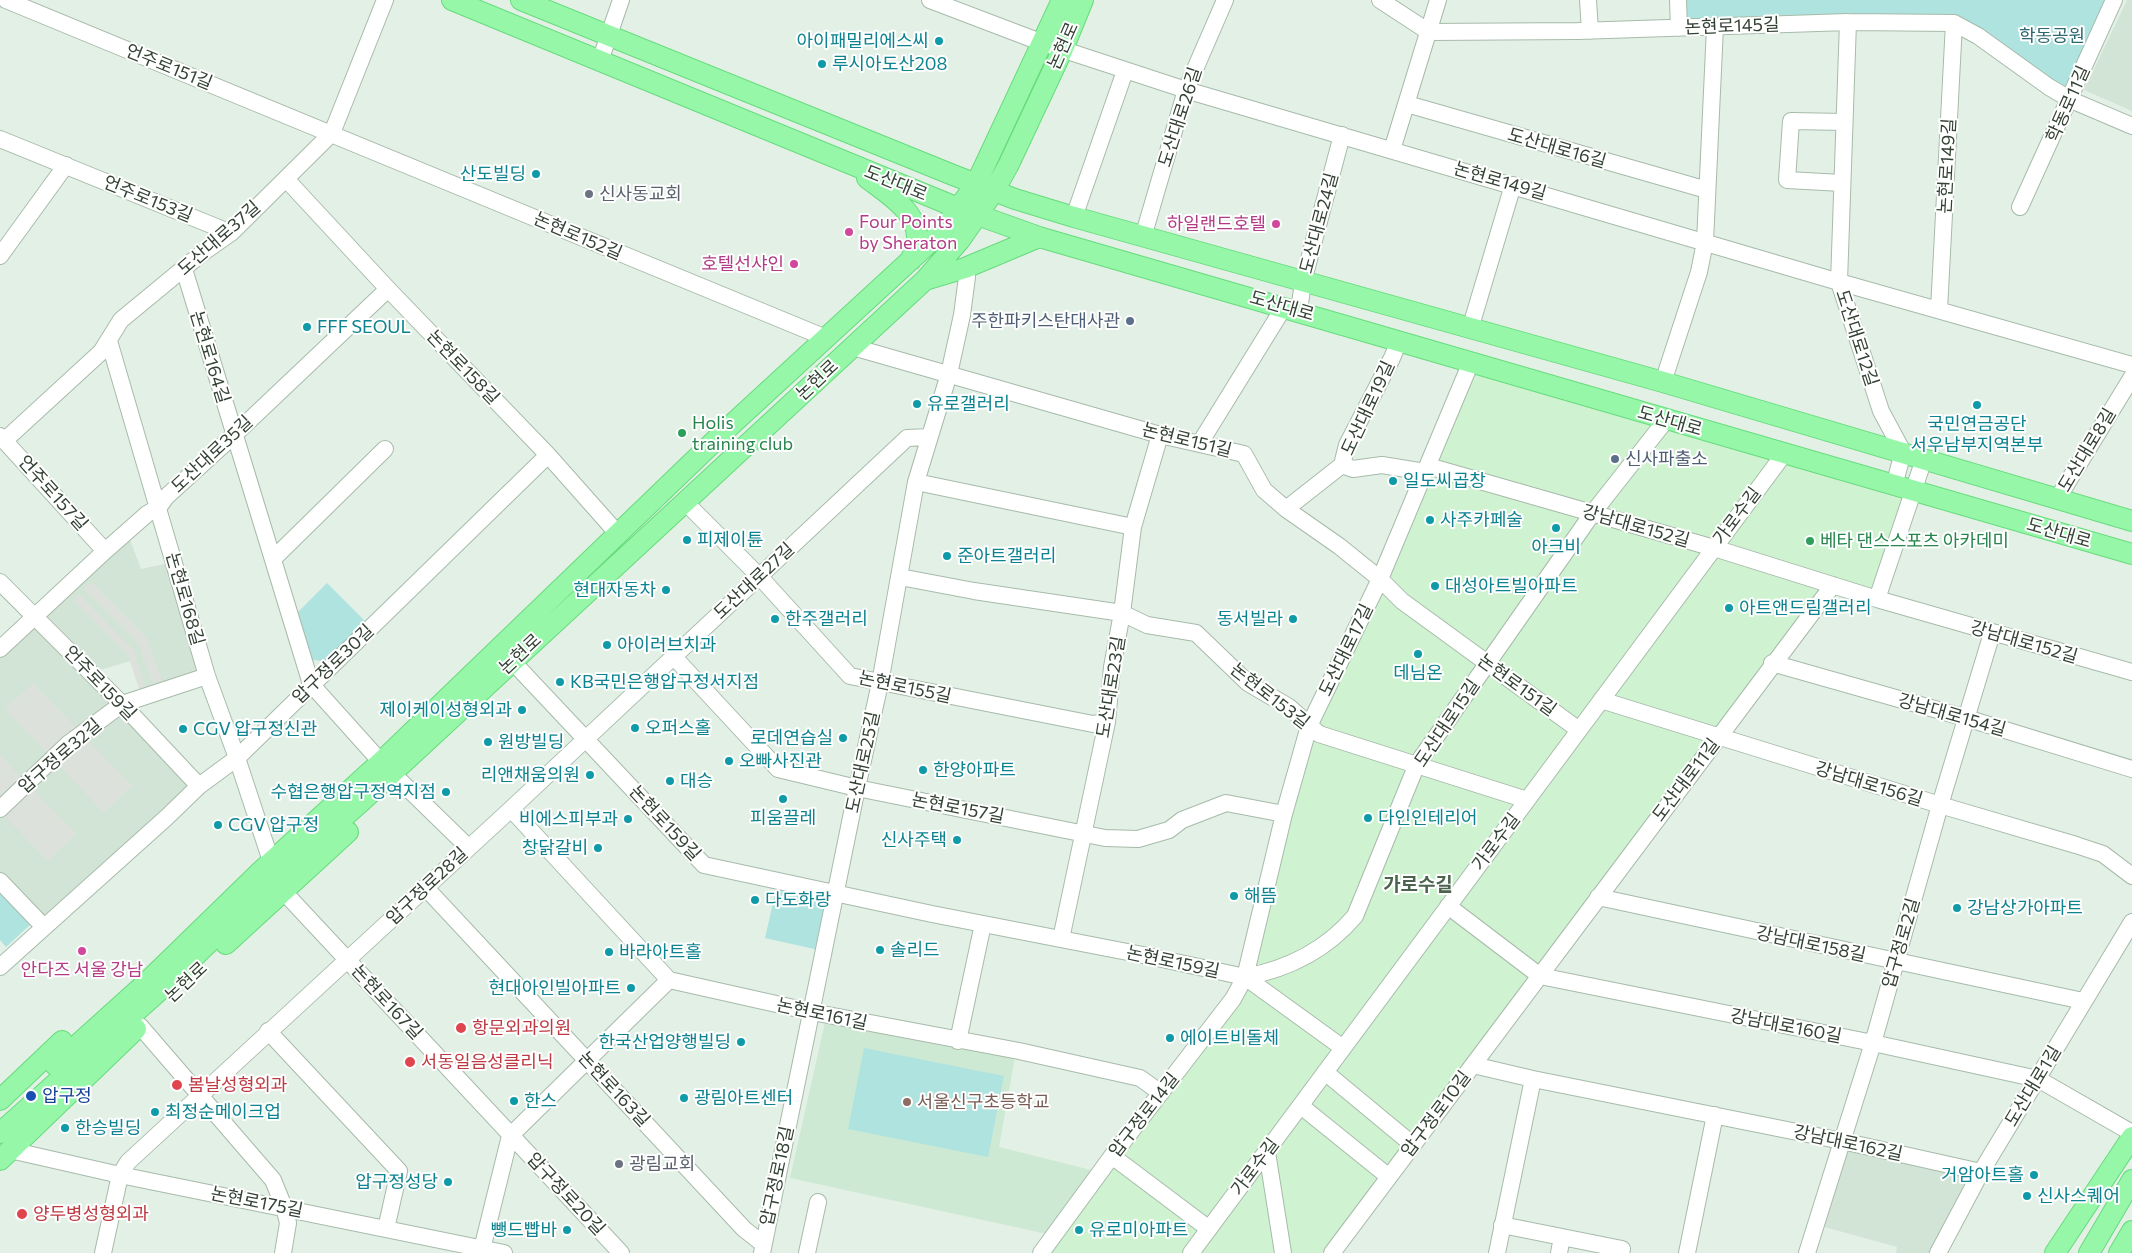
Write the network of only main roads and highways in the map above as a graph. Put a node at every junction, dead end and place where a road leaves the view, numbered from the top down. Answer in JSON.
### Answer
{"nodes":[{"id":1,"x":452,"y":0,"type":"edge"},
{"id":2,"x":522,"y":0,"type":"edge"},
{"id":3,"x":1062,"y":0,"type":"edge"},
{"id":4,"x":1083,"y":0,"type":"edge"},
{"id":5,"x":850,"y":164,"type":"junction"},
{"id":6,"x":985,"y":188,"type":"junction"},
{"id":7,"x":958,"y":208,"type":"junction"},
{"id":8,"x":978,"y":215,"type":"junction"},
{"id":9,"x":1039,"y":236,"type":"junction"},
{"id":10,"x":911,"y":260,"type":"junction"},
{"id":11,"x":925,"y":280,"type":"junction"},
{"id":12,"x":2132,"y":521,"type":"edge"},
{"id":13,"x":2132,"y":554,"type":"edge"},
{"id":14,"x":387,"y":768,"type":"junction"},
{"id":15,"x":357,"y":796,"type":"junction"},
{"id":16,"x":339,"y":812,"type":"junction"},
{"id":17,"x":0,"y":1100,"type":"edge"},
{"id":18,"x":0,"y":1115,"type":"edge"},
{"id":19,"x":2132,"y":1138,"type":"edge"},
{"id":20,"x":5,"y":1146,"type":"edge"},
{"id":21,"x":2132,"y":1180,"type":"edge"},
{"id":22,"x":2132,"y":1231,"type":"edge"},
{"id":23,"x":2055,"y":1253,"type":"edge"},
{"id":24,"x":2089,"y":1253,"type":"edge"},
{"id":25,"x":2119,"y":1253,"type":"edge"}],
"edges":[{"from":1,"to":5,"type":"main road","name":"도산대로"},
{"from":2,"to":6,"type":"main road","name":"도산대로"},
{"from":3,"to":6,"type":"main road","name":"논현로"},
{"from":4,"to":6,"type":"main road","name":"논현로"},
{"from":5,"to":7,"type":"main road","name":"도산대로"},
{"from":5,"to":10,"type":"main road"},
{"from":6,"to":7,"type":"main road","name":"논현로"},
{"from":6,"to":8,"type":"main road","name":"논현로"},
{"from":6,"to":12,"type":"main road","name":"도산대로"},
{"from":7,"to":8,"type":"main road","name":"도산대로"},
{"from":7,"to":10,"type":"main road","name":"논현로"},
{"from":8,"to":9,"type":"main road","name":"도산대로"},
{"from":8,"to":11,"type":"main road","name":"논현로"},
{"from":9,"to":11,"type":"main road"},
{"from":9,"to":13,"type":"main road","name":"도산대로"},
{"from":10,"to":14,"type":"main road","name":"논현로"},
{"from":11,"to":14,"type":"main road","name":"논현로"},
{"from":14,"to":15,"type":"main road","name":"논현로"},
{"from":15,"to":16,"type":"main road","name":"논현로"},
{"from":15,"to":17,"type":"main road","name":"논현로"},
{"from":15,"to":20,"type":"main road","name":"논현로"},
{"from":16,"to":18,"type":"main road","name":"논현로"},
{"from":16,"to":20,"type":"main road","name":"논현로"},
{"from":19,"to":23,"type":"main road"},
{"from":21,"to":24,"type":"main road"},
{"from":22,"to":25,"type":"main road"}]}
